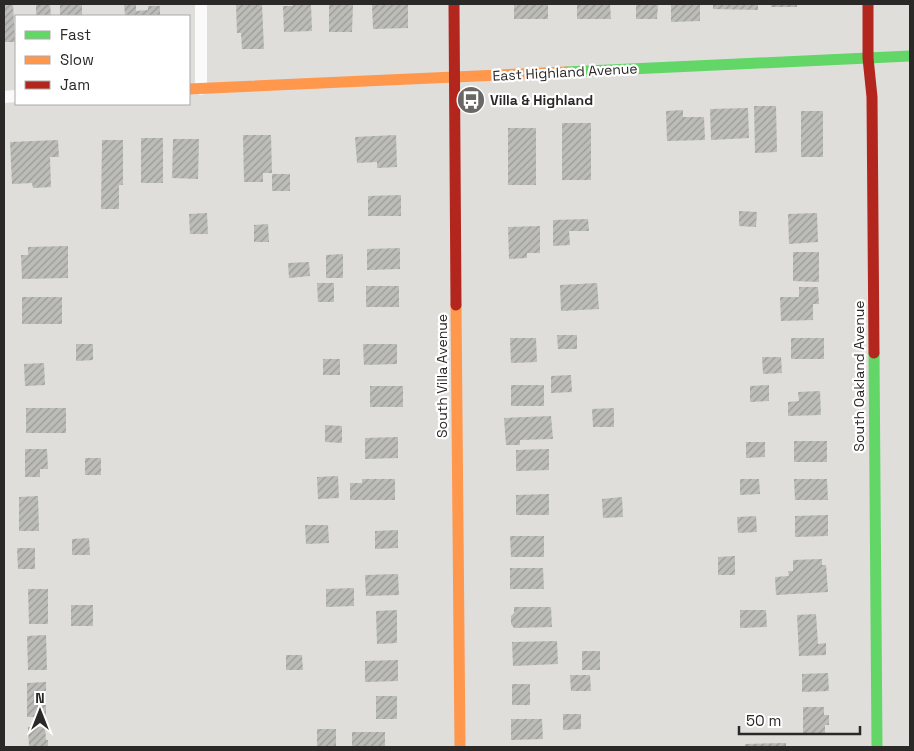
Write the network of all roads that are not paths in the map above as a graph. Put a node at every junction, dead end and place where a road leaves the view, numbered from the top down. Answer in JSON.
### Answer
{"nodes":[{"id":1,"x":201,"y":4,"type":"edge"},
{"id":2,"x":454,"y":4,"type":"edge"},
{"id":3,"x":868,"y":4,"type":"edge"},
{"id":4,"x":910,"y":56,"type":"edge"},
{"id":5,"x":868,"y":58,"type":"junction"},
{"id":6,"x":455,"y":78,"type":"junction"},
{"id":7,"x":195,"y":89,"type":"edge"},
{"id":8,"x":460,"y":747,"type":"edge"},
{"id":9,"x":877,"y":747,"type":"edge"}],
"edges":[{"from":1,"to":7,"type":"street"},
{"from":2,"to":6,"type":"street","name":"South Villa Avenue"},
{"from":3,"to":5,"type":"street","name":"South Oakland Avenue"},
{"from":4,"to":5,"type":"street","name":"East Highland Avenue"},
{"from":5,"to":6,"type":"street","name":"East Highland Avenue"},
{"from":5,"to":9,"type":"street","name":"South Oakland Avenue"},
{"from":6,"to":7,"type":"street","name":"East Highland Avenue"},
{"from":6,"to":8,"type":"street","name":"South Villa Avenue"}]}
